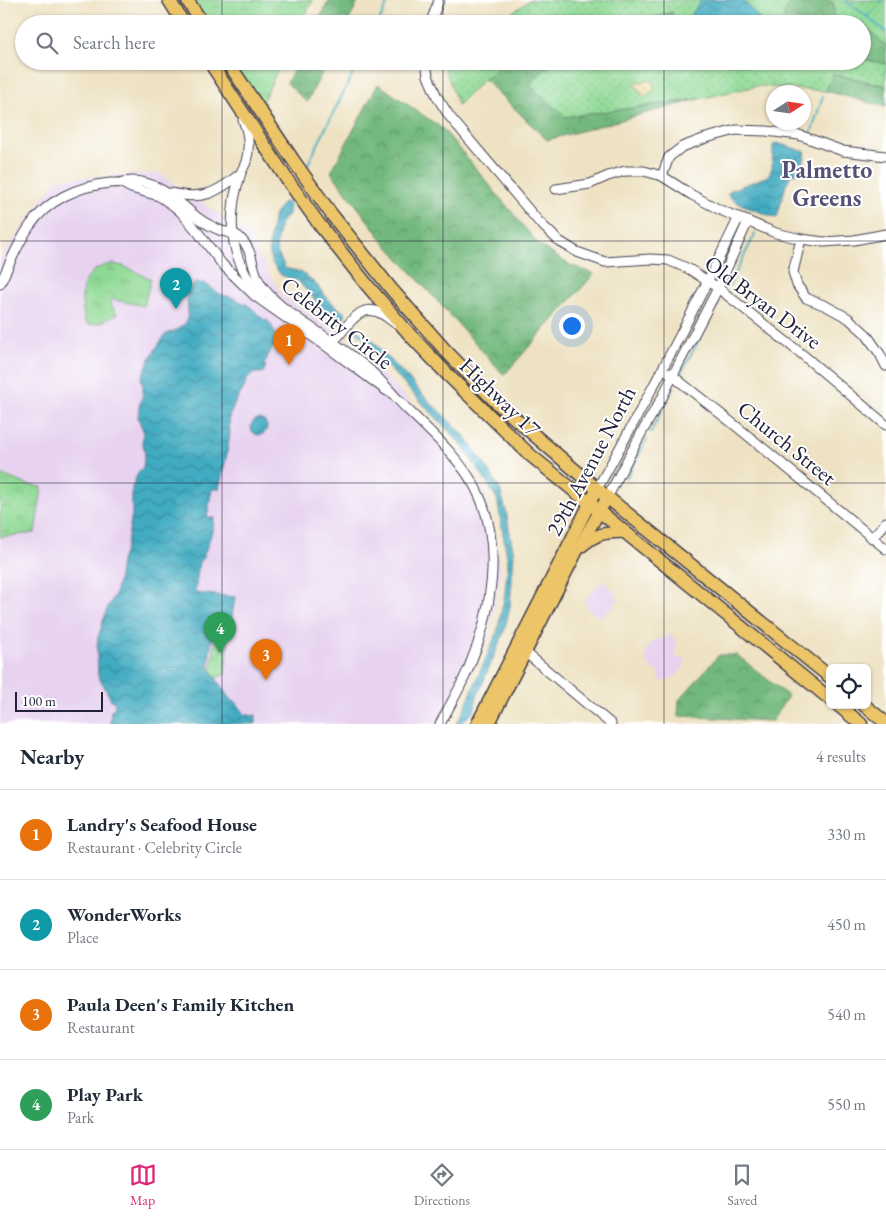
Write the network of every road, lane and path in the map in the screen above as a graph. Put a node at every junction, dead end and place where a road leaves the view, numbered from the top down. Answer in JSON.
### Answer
{"nodes":[{"id":1,"x":169,"y":0,"type":"edge"},
{"id":2,"x":187,"y":0,"type":"edge"},
{"id":3,"x":439,"y":0,"type":"edge"},
{"id":4,"x":178,"y":15,"type":"edge"},
{"id":5,"x":196,"y":15,"type":"edge"},
{"id":6,"x":433,"y":15,"type":"edge"},
{"id":7,"x":215,"y":70,"type":"edge"},
{"id":8,"x":233,"y":70,"type":"edge"},
{"id":9,"x":427,"y":70,"type":"edge"},
{"id":10,"x":236,"y":102,"type":"junction"},
{"id":11,"x":886,"y":156,"type":"edge"},
{"id":12,"x":240,"y":174,"type":"junction"},
{"id":13,"x":662,"y":176,"type":"junction"},
{"id":14,"x":122,"y":183,"type":"junction"},
{"id":15,"x":556,"y":189,"type":"dead end"},
{"id":16,"x":166,"y":192,"type":"junction"},
{"id":17,"x":738,"y":217,"type":"junction"},
{"id":18,"x":748,"y":221,"type":"junction"},
{"id":19,"x":233,"y":233,"type":"junction"},
{"id":20,"x":886,"y":234,"type":"edge"},
{"id":21,"x":801,"y":239,"type":"junction"},
{"id":22,"x":0,"y":259,"type":"edge"},
{"id":23,"x":10,"y":264,"type":"junction"},
{"id":24,"x":708,"y":281,"type":"junction"},
{"id":25,"x":0,"y":284,"type":"edge"},
{"id":26,"x":718,"y":288,"type":"junction"},
{"id":27,"x":267,"y":304,"type":"junction"},
{"id":28,"x":412,"y":336,"type":"junction"},
{"id":29,"x":330,"y":344,"type":"junction"},
{"id":30,"x":886,"y":366,"type":"edge"},
{"id":31,"x":662,"y":370,"type":"junction"},
{"id":32,"x":673,"y":375,"type":"junction"},
{"id":33,"x":886,"y":425,"type":"edge"},
{"id":34,"x":602,"y":494,"type":"junction"},
{"id":35,"x":594,"y":507,"type":"junction"},
{"id":36,"x":886,"y":522,"type":"edge"},
{"id":37,"x":625,"y":532,"type":"junction"},
{"id":38,"x":872,"y":538,"type":"junction"},
{"id":39,"x":886,"y":549,"type":"edge"},
{"id":40,"x":577,"y":550,"type":"junction"},
{"id":41,"x":525,"y":652,"type":"junction"},
{"id":42,"x":826,"y":674,"type":"edge"},
{"id":43,"x":826,"y":696,"type":"edge"},
{"id":44,"x":843,"y":709,"type":"edge"},
{"id":45,"x":869,"y":709,"type":"edge"},
{"id":46,"x":886,"y":723,"type":"edge"},
{"id":47,"x":440,"y":724,"type":"edge"},
{"id":48,"x":477,"y":724,"type":"edge"},
{"id":49,"x":489,"y":724,"type":"edge"},
{"id":50,"x":611,"y":724,"type":"edge"},
{"id":51,"x":861,"y":724,"type":"edge"}],
"edges":[{"from":1,"to":4,"type":"highway"},
{"from":2,"to":5,"type":"highway"},
{"from":3,"to":6,"type":"street"},
{"from":7,"to":10,"type":"highway","name":"Highway 17"},
{"from":8,"to":34,"type":"highway","name":"Highway 17"},
{"from":9,"to":24,"type":"street","name":"Old Bryan Drive"},
{"from":10,"to":12,"type":"street"},
{"from":10,"to":28,"type":"highway","name":"Highway 17"},
{"from":11,"to":13,"type":"street"},
{"from":12,"to":16,"type":"street"},
{"from":12,"to":19,"type":"street"},
{"from":13,"to":15,"type":"street"},
{"from":13,"to":17,"type":"street"},
{"from":14,"to":16,"type":"street","name":"Celebrity Circle"},
{"from":14,"to":23,"type":"street","name":"Celebrity Circle"},
{"from":14,"to":27,"type":"street","name":"Celebrity Circle"},
{"from":16,"to":19,"type":"street","name":"Celebrity Circle"},
{"from":17,"to":18,"type":"street"},
{"from":17,"to":24,"type":"street","name":"29th Avenue North"},
{"from":18,"to":21,"type":"street"},
{"from":18,"to":26,"type":"street","name":"29th Avenue North"},
{"from":19,"to":27,"type":"street"},
{"from":19,"to":29,"type":"street","name":"Celebrity Circle"},
{"from":20,"to":21,"type":"street"},
{"from":21,"to":30,"type":"street"},
{"from":22,"to":23,"type":"street"},
{"from":23,"to":25,"type":"street","name":"Celebrity Circle"},
{"from":24,"to":26,"type":"street","name":"Old Bryan Drive"},
{"from":24,"to":31,"type":"street","name":"29th Avenue North"},
{"from":26,"to":32,"type":"street","name":"29th Avenue North"},
{"from":26,"to":33,"type":"street","name":"Old Bryan Drive"},
{"from":27,"to":29,"type":"street","name":"Celebrity Circle"},
{"from":28,"to":29,"type":"street"},
{"from":28,"to":35,"type":"highway","name":"Highway 17"},
{"from":29,"to":47,"type":"street","name":"Celebrity Circle"},
{"from":31,"to":32,"type":"street","name":"Church Street"},
{"from":31,"to":34,"type":"street","name":"29th Avenue North"},
{"from":32,"to":34,"type":"street","name":"29th Avenue North"},
{"from":32,"to":38,"type":"street","name":"Church Street"},
{"from":34,"to":35,"type":"main road","name":"29th Avenue North"},
{"from":34,"to":42,"type":"highway","name":"Highway 17"},
{"from":35,"to":37,"type":"highway","name":"Highway 17"},
{"from":35,"to":40,"type":"main road","name":"29th Avenue North"},
{"from":35,"to":48,"type":"main road","name":"29th Avenue North"},
{"from":36,"to":38,"type":"street"},
{"from":37,"to":40,"type":"main road"},
{"from":37,"to":43,"type":"highway","name":"Highway 17"},
{"from":38,"to":39,"type":"street","name":"Church Street"},
{"from":40,"to":41,"type":"main road","name":"29th Avenue North"},
{"from":41,"to":49,"type":"main road","name":"29th Avenue North"},
{"from":41,"to":50,"type":"street"},
{"from":44,"to":51,"type":"highway"},
{"from":45,"to":46,"type":"highway"}]}
